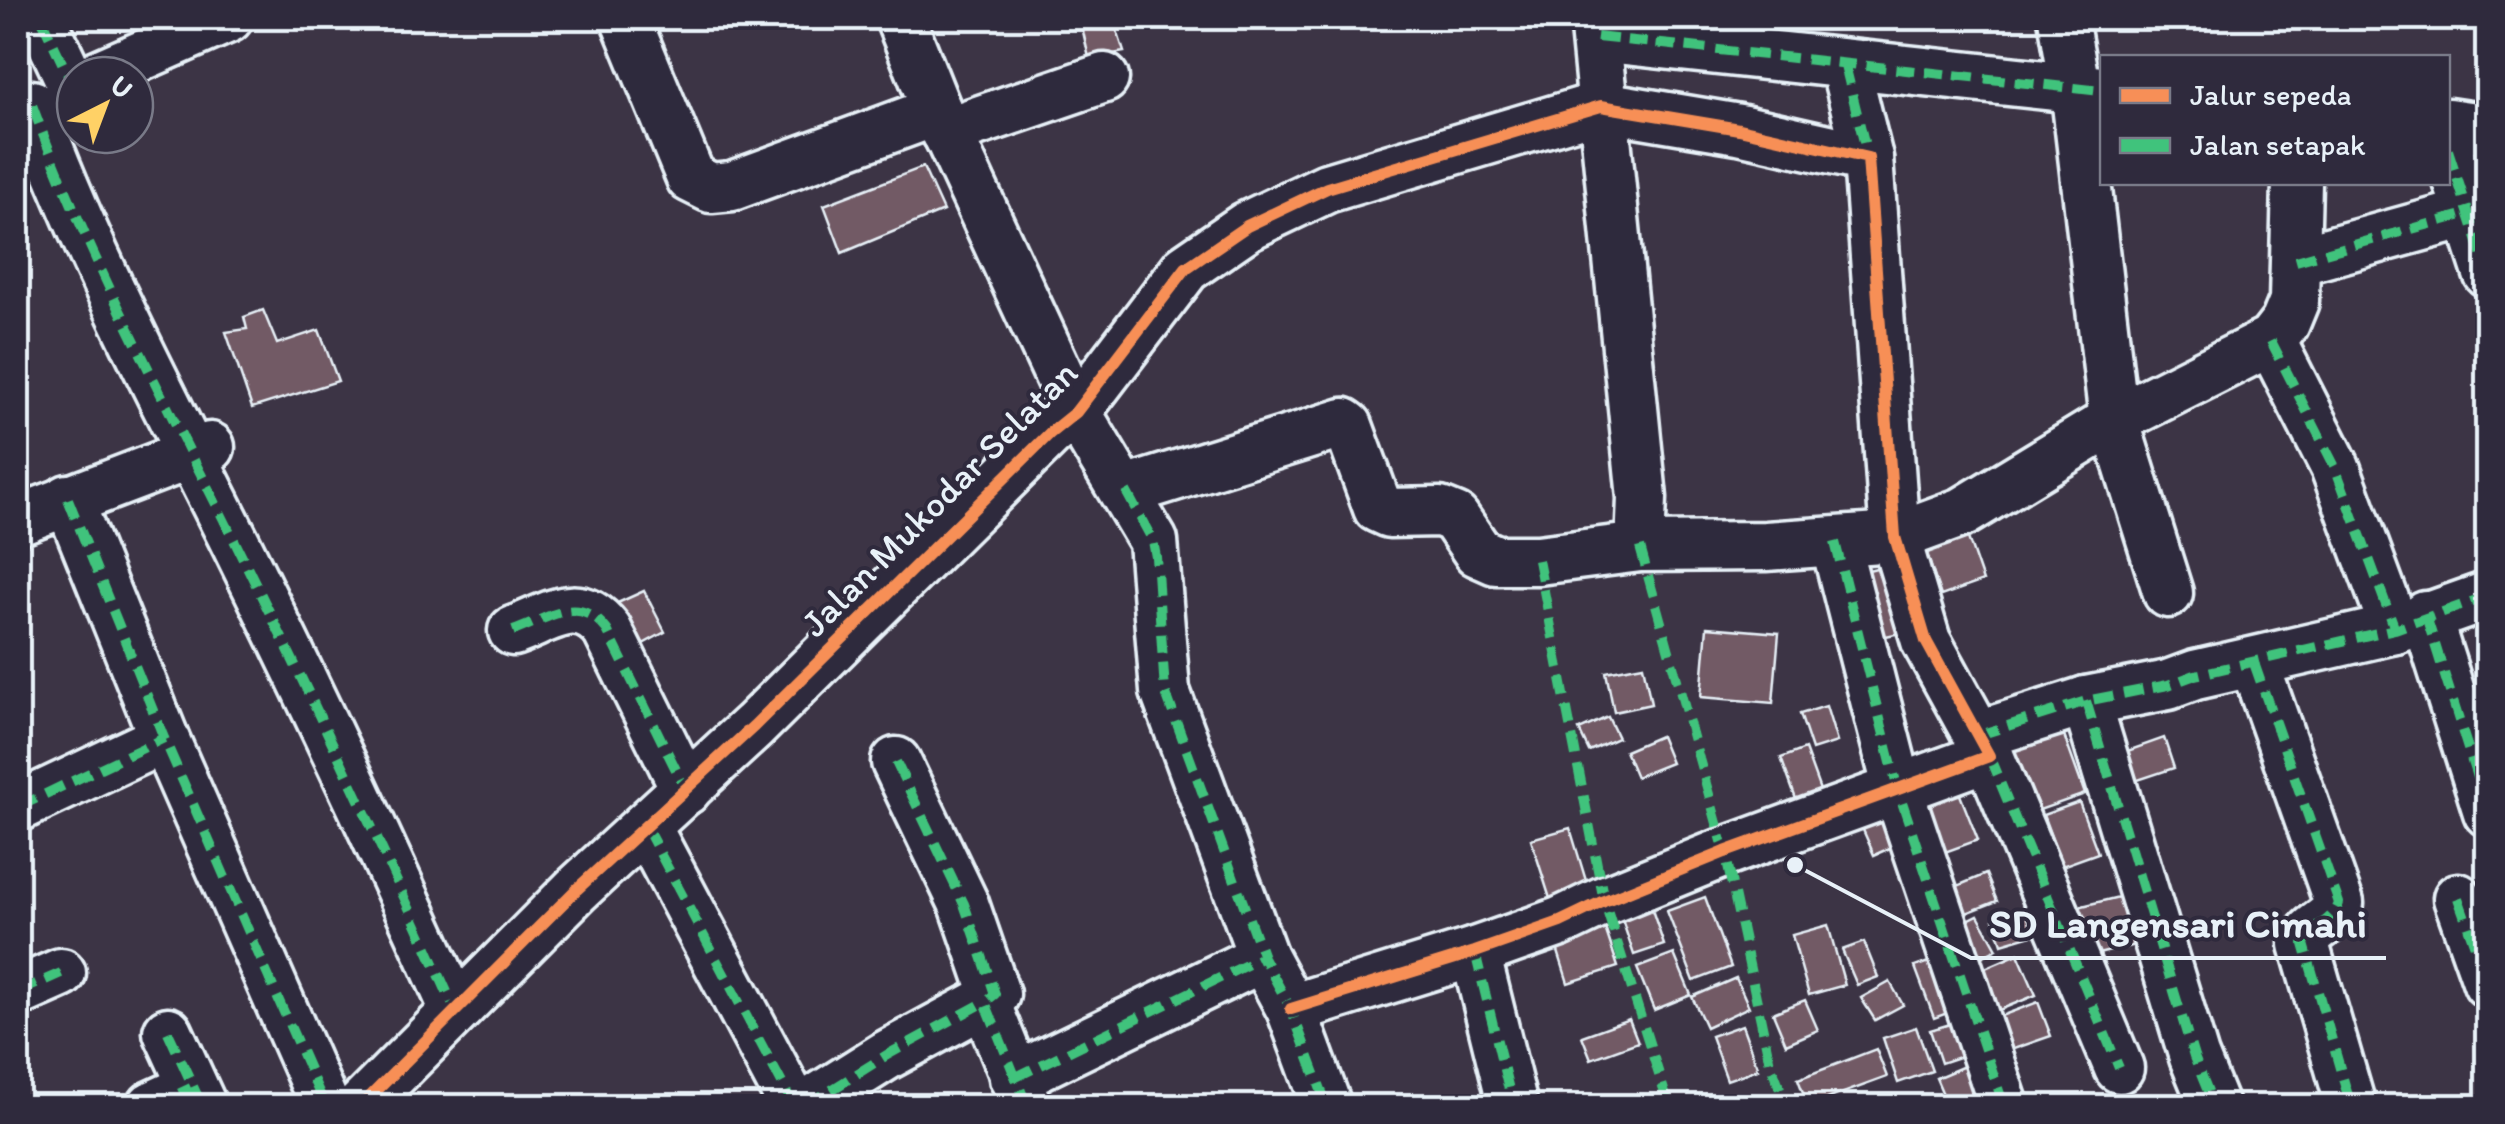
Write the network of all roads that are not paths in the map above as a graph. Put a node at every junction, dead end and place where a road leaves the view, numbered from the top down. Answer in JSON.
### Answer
{"nodes":[{"id":1,"x":41,"y":18,"type":"edge"},
{"id":2,"x":228,"y":18,"type":"edge"},
{"id":3,"x":625,"y":18,"type":"edge"},
{"id":4,"x":900,"y":18,"type":"edge"},
{"id":5,"x":2063,"y":18,"type":"edge"},
{"id":6,"x":1596,"y":27,"type":"edge"},
{"id":7,"x":144,"y":55,"type":"edge"},
{"id":8,"x":1845,"y":65,"type":"junction"},
{"id":9,"x":55,"y":76,"type":"edge"},
{"id":10,"x":1104,"y":78,"type":"dead end"},
{"id":11,"x":2089,"y":89,"type":"edge"},
{"id":12,"x":1601,"y":106,"type":"junction"},
{"id":13,"x":942,"y":121,"type":"junction"},
{"id":14,"x":2450,"y":123,"type":"edge"},
{"id":15,"x":2488,"y":129,"type":"edge"},
{"id":16,"x":63,"y":155,"type":"edge"},
{"id":17,"x":2450,"y":157,"type":"edge"},
{"id":18,"x":1868,"y":158,"type":"junction"},
{"id":19,"x":2297,"y":185,"type":"edge"},
{"id":20,"x":2466,"y":214,"type":"junction"},
{"id":21,"x":2296,"y":260,"type":"junction"},
{"id":22,"x":2488,"y":273,"type":"edge"},
{"id":23,"x":2271,"y":340,"type":"junction"},
{"id":24,"x":1076,"y":412,"type":"junction"},
{"id":25,"x":2114,"y":420,"type":"junction"},
{"id":26,"x":200,"y":450,"type":"junction"},
{"id":27,"x":1126,"y":491,"type":"junction"},
{"id":28,"x":68,"y":499,"type":"junction"},
{"id":29,"x":18,"y":520,"type":"edge"},
{"id":30,"x":1895,"y":537,"type":"junction"},
{"id":31,"x":1836,"y":542,"type":"junction"},
{"id":32,"x":1640,"y":548,"type":"junction"},
{"id":33,"x":2168,"y":593,"type":"dead end"},
{"id":34,"x":2488,"y":596,"type":"edge"},
{"id":35,"x":2410,"y":622,"type":"junction"},
{"id":36,"x":513,"y":631,"type":"dead end"},
{"id":37,"x":2254,"y":663,"type":"junction"},
{"id":38,"x":2086,"y":702,"type":"junction"},
{"id":39,"x":164,"y":738,"type":"junction"},
{"id":40,"x":1984,"y":745,"type":"junction"},
{"id":41,"x":896,"y":762,"type":"dead end"},
{"id":42,"x":686,"y":790,"type":"junction"},
{"id":43,"x":1898,"y":790,"type":"junction"},
{"id":44,"x":18,"y":807,"type":"edge"},
{"id":45,"x":2488,"y":812,"type":"edge"},
{"id":46,"x":646,"y":827,"type":"junction"},
{"id":47,"x":2458,"y":898,"type":"dead end"},
{"id":48,"x":1475,"y":952,"type":"junction"},
{"id":49,"x":1264,"y":957,"type":"junction"},
{"id":50,"x":61,"y":974,"type":"dead end"},
{"id":51,"x":2488,"y":984,"type":"edge"},
{"id":52,"x":18,"y":992,"type":"edge"},
{"id":53,"x":985,"y":1002,"type":"junction"},
{"id":54,"x":455,"y":1010,"type":"junction"},
{"id":55,"x":1291,"y":1010,"type":"junction"},
{"id":56,"x":168,"y":1032,"type":"dead end"},
{"id":57,"x":2119,"y":1068,"type":"dead end"},
{"id":58,"x":1020,"y":1092,"type":"edge"},
{"id":59,"x":182,"y":1100,"type":"edge"},
{"id":60,"x":325,"y":1106,"type":"edge"},
{"id":61,"x":362,"y":1106,"type":"edge"},
{"id":62,"x":794,"y":1106,"type":"edge"},
{"id":63,"x":806,"y":1106,"type":"edge"},
{"id":64,"x":1326,"y":1106,"type":"edge"},
{"id":65,"x":1513,"y":1106,"type":"edge"},
{"id":66,"x":2004,"y":1106,"type":"edge"},
{"id":67,"x":2214,"y":1106,"type":"edge"},
{"id":68,"x":2351,"y":1106,"type":"edge"}],
"edges":[{"from":1,"to":9,"type":"street"},
{"from":2,"to":7,"type":"street"},
{"from":3,"to":13,"type":"street"},
{"from":4,"to":13,"type":"street"},
{"from":5,"to":11,"type":"street"},
{"from":6,"to":8,"type":"street"},
{"from":6,"to":12,"type":"street"},
{"from":8,"to":11,"type":"street"},
{"from":8,"to":18,"type":"street"},
{"from":10,"to":13,"type":"street"},
{"from":11,"to":25,"type":"street"},
{"from":12,"to":18,"type":"street","name":"Jalan Mukodar Selatan"},
{"from":12,"to":24,"type":"street","name":"Jalan Mukodar Selatan"},
{"from":12,"to":32,"type":"street"},
{"from":13,"to":24,"type":"street"},
{"from":14,"to":15,"type":"street"},
{"from":16,"to":26,"type":"street"},
{"from":17,"to":20,"type":"street"},
{"from":18,"to":30,"type":"street"},
{"from":19,"to":21,"type":"street"},
{"from":20,"to":21,"type":"street"},
{"from":20,"to":22,"type":"street"},
{"from":21,"to":23,"type":"street"},
{"from":23,"to":25,"type":"street"},
{"from":23,"to":35,"type":"street"},
{"from":24,"to":27,"type":"street"},
{"from":24,"to":42,"type":"street","name":"Jalan Mukodar Selatan"},
{"from":25,"to":30,"type":"street"},
{"from":25,"to":33,"type":"street"},
{"from":26,"to":28,"type":"street"},
{"from":26,"to":54,"type":"street"},
{"from":27,"to":32,"type":"street"},
{"from":27,"to":49,"type":"street"},
{"from":28,"to":29,"type":"street"},
{"from":28,"to":39,"type":"street"},
{"from":30,"to":31,"type":"street"},
{"from":30,"to":40,"type":"street"},
{"from":31,"to":32,"type":"street"},
{"from":31,"to":43,"type":"street"},
{"from":34,"to":35,"type":"street"},
{"from":35,"to":37,"type":"street"},
{"from":35,"to":45,"type":"street"},
{"from":36,"to":42,"type":"street"},
{"from":37,"to":38,"type":"street"},
{"from":37,"to":68,"type":"street"},
{"from":38,"to":40,"type":"street"},
{"from":38,"to":67,"type":"street"},
{"from":39,"to":44,"type":"street"},
{"from":39,"to":60,"type":"street"},
{"from":40,"to":43,"type":"street"},
{"from":40,"to":57,"type":"street"},
{"from":41,"to":53,"type":"street"},
{"from":42,"to":46,"type":"street","name":"Jalan Mukodar Selatan"},
{"from":43,"to":48,"type":"street"},
{"from":43,"to":66,"type":"street"},
{"from":46,"to":54,"type":"street","name":"Jalan Mukodar Selatan"},
{"from":46,"to":62,"type":"street"},
{"from":47,"to":51,"type":"street"},
{"from":48,"to":55,"type":"street"},
{"from":48,"to":65,"type":"street"},
{"from":49,"to":55,"type":"street"},
{"from":49,"to":58,"type":"street"},
{"from":50,"to":52,"type":"street"},
{"from":53,"to":58,"type":"street"},
{"from":53,"to":63,"type":"street"},
{"from":54,"to":61,"type":"street","name":"Jalan Mukodar Selatan"},
{"from":55,"to":64,"type":"street"},
{"from":56,"to":59,"type":"street"}]}
